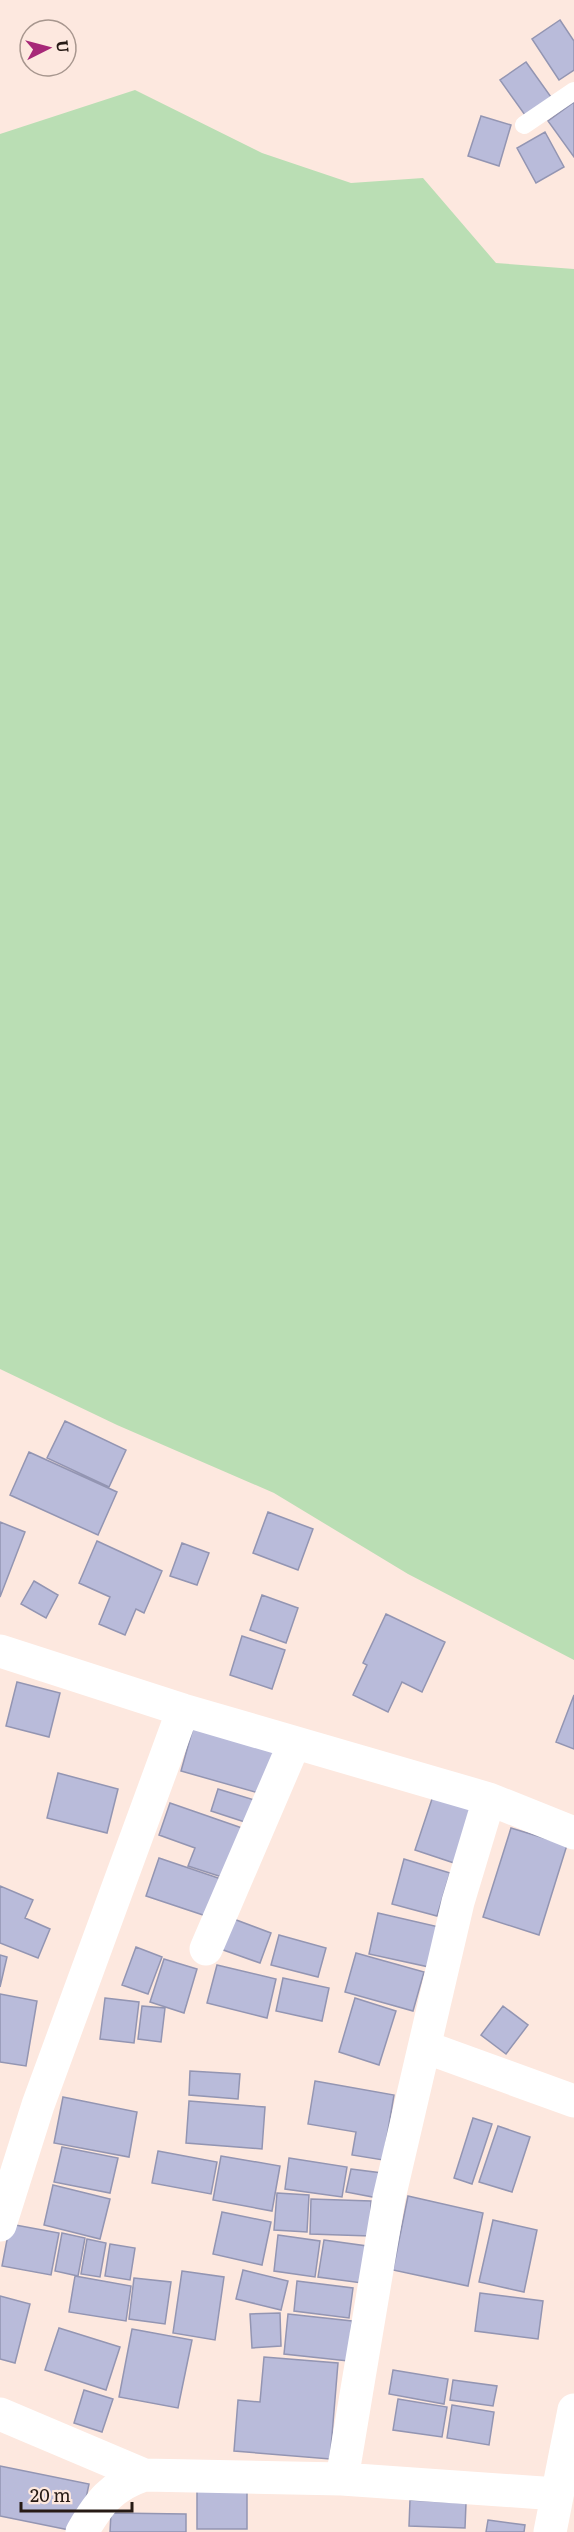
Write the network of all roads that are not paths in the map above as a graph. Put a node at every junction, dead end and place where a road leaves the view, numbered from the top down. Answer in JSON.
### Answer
{"nodes":[{"id":1,"x":574,"y":91,"type":"edge"},
{"id":2,"x":524,"y":125,"type":"dead end"},
{"id":3,"x":0,"y":1651,"type":"edge"},
{"id":4,"x":183,"y":1710,"type":"junction"},
{"id":5,"x":294,"y":1744,"type":"junction"},
{"id":6,"x":489,"y":1799,"type":"junction"},
{"id":7,"x":574,"y":1833,"type":"edge"},
{"id":8,"x":206,"y":1949,"type":"dead end"},
{"id":9,"x":425,"y":2047,"type":"junction"},
{"id":10,"x":574,"y":2101,"type":"edge"},
{"id":11,"x":0,"y":2225,"type":"edge"},
{"id":12,"x":574,"y":2410,"type":"edge"},
{"id":13,"x":0,"y":2414,"type":"edge"},
{"id":14,"x":144,"y":2475,"type":"junction"},
{"id":15,"x":342,"y":2479,"type":"junction"},
{"id":16,"x":556,"y":2494,"type":"junction"},
{"id":17,"x":82,"y":2532,"type":"edge"},
{"id":18,"x":550,"y":2532,"type":"edge"}],
"edges":[{"from":1,"to":2,"type":"lane"},
{"from":3,"to":4,"type":"street"},
{"from":4,"to":5,"type":"street"},
{"from":4,"to":11,"type":"street"},
{"from":5,"to":6,"type":"street"},
{"from":5,"to":8,"type":"street"},
{"from":6,"to":7,"type":"street"},
{"from":6,"to":9,"type":"street"},
{"from":9,"to":10,"type":"street"},
{"from":9,"to":15,"type":"street"},
{"from":12,"to":16,"type":"street"},
{"from":13,"to":14,"type":"street"},
{"from":14,"to":15,"type":"street"},
{"from":14,"to":17,"type":"street"},
{"from":15,"to":16,"type":"street"},
{"from":16,"to":18,"type":"street"}]}
